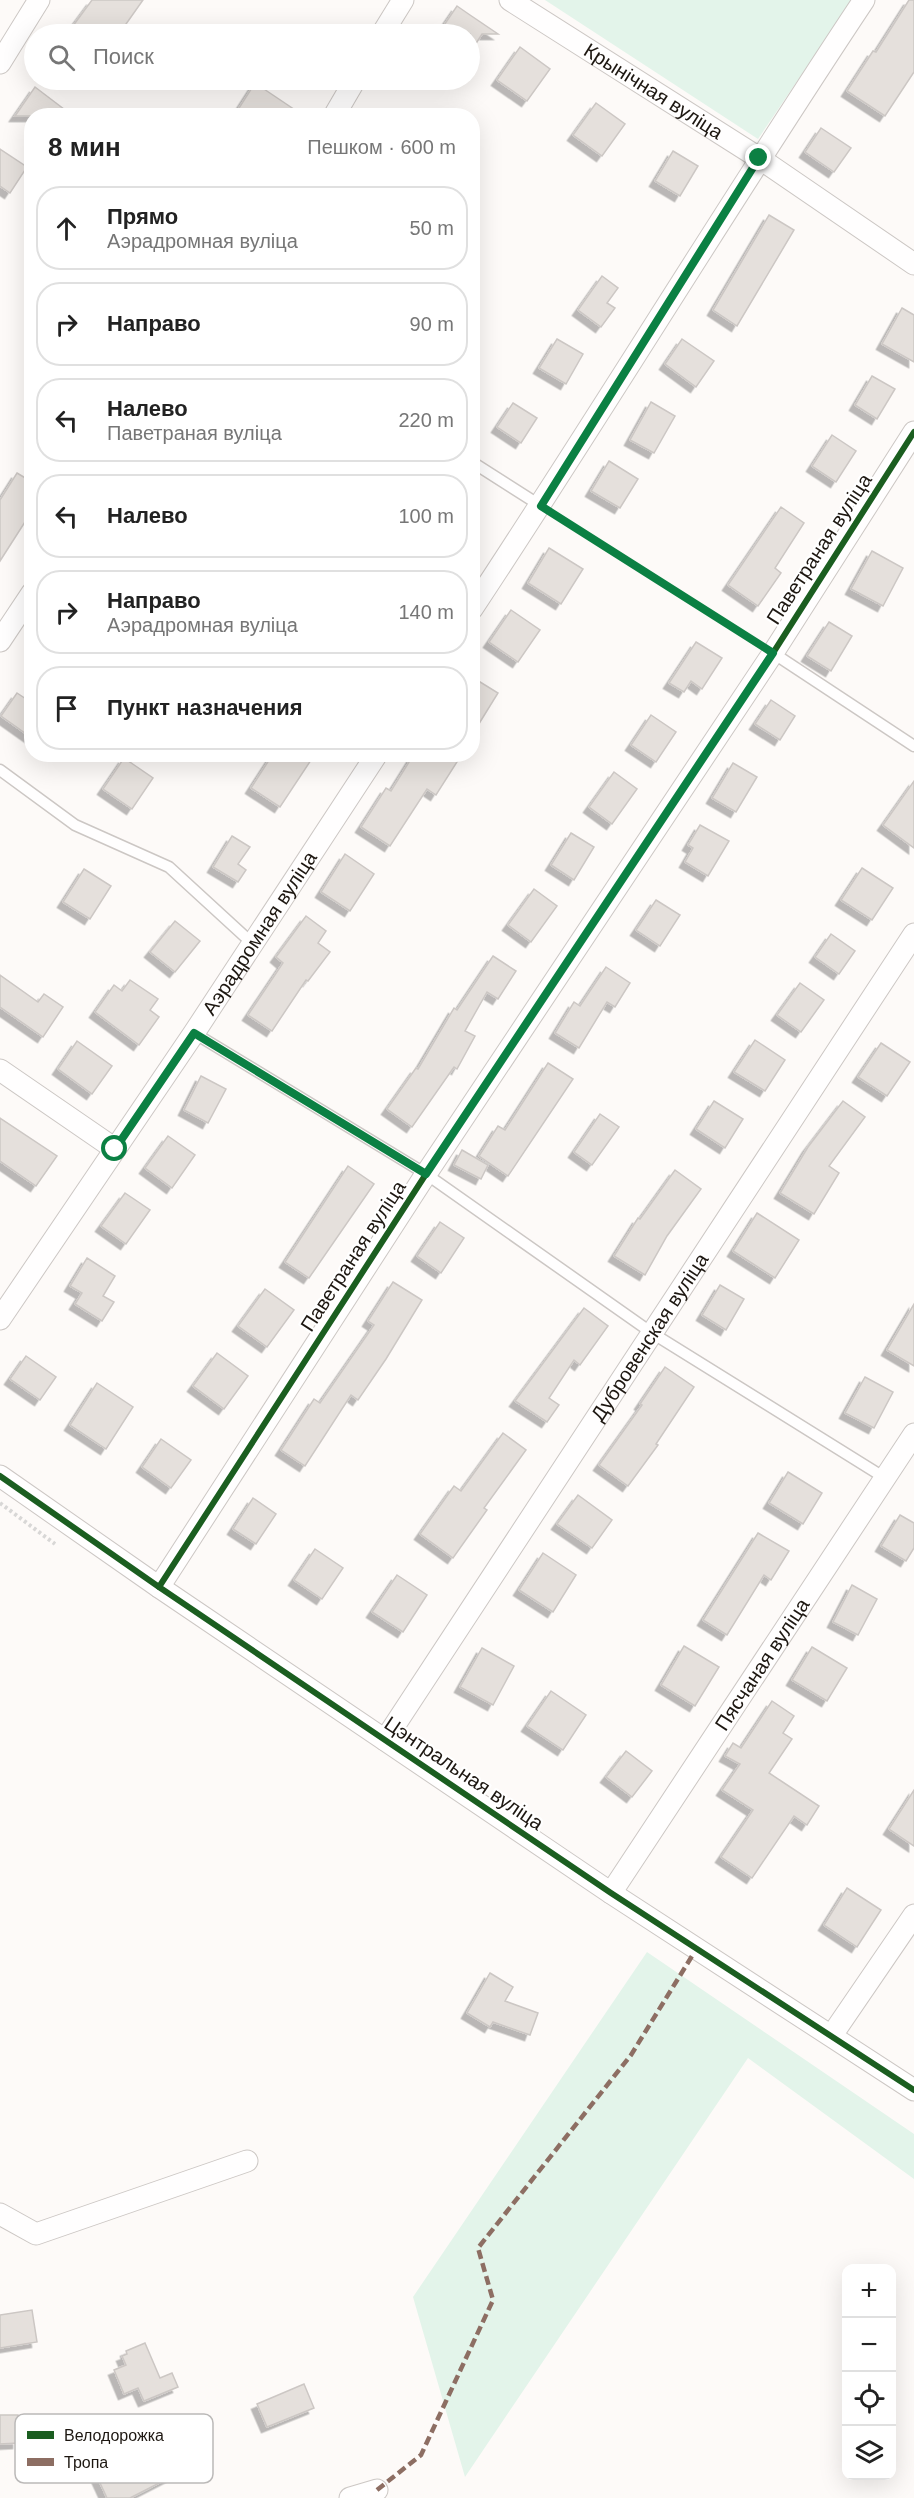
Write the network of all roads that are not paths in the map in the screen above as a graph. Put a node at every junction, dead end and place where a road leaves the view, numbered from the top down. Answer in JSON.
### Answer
{"nodes":[{"id":1,"x":39,"y":0,"type":"edge"},
{"id":2,"x":402,"y":0,"type":"edge"},
{"id":3,"x":510,"y":0,"type":"edge"},
{"id":4,"x":864,"y":0,"type":"edge"},
{"id":5,"x":24,"y":24,"type":"edge"},
{"id":6,"x":24,"y":24,"type":"edge"},
{"id":7,"x":388,"y":24,"type":"edge"},
{"id":8,"x":0,"y":63,"type":"edge"},
{"id":9,"x":349,"y":90,"type":"edge"},
{"id":10,"x":339,"y":108,"type":"edge"},
{"id":11,"x":759,"y":158,"type":"junction"},
{"id":12,"x":914,"y":264,"type":"edge"},
{"id":13,"x":914,"y":432,"type":"edge"},
{"id":14,"x":480,"y":467,"type":"edge"},
{"id":15,"x":541,"y":506,"type":"junction"},
{"id":16,"x":480,"y":597,"type":"edge"},
{"id":17,"x":24,"y":605,"type":"edge"},
{"id":18,"x":0,"y":641,"type":"edge"},
{"id":19,"x":773,"y":653,"type":"junction"},
{"id":20,"x":914,"y":746,"type":"edge"},
{"id":21,"x":372,"y":762,"type":"edge"},
{"id":22,"x":0,"y":770,"type":"edge"},
{"id":23,"x":914,"y":934,"type":"edge"},
{"id":24,"x":253,"y":944,"type":"junction"},
{"id":25,"x":194,"y":1033,"type":"junction"},
{"id":26,"x":0,"y":1070,"type":"edge"},
{"id":27,"x":115,"y":1149,"type":"junction"},
{"id":28,"x":426,"y":1174,"type":"junction"},
{"id":29,"x":0,"y":1318,"type":"edge"},
{"id":30,"x":652,"y":1333,"type":"junction"},
{"id":31,"x":914,"y":1434,"type":"edge"},
{"id":32,"x":0,"y":1476,"type":"edge"},
{"id":33,"x":885,"y":1478,"type":"junction"},
{"id":34,"x":159,"y":1587,"type":"junction"},
{"id":35,"x":385,"y":1740,"type":"junction"},
{"id":36,"x":611,"y":1893,"type":"junction"},
{"id":37,"x":914,"y":1915,"type":"edge"},
{"id":38,"x":832,"y":2035,"type":"junction"},
{"id":39,"x":914,"y":2090,"type":"edge"},
{"id":40,"x":247,"y":2161,"type":"dead end"},
{"id":41,"x":0,"y":2214,"type":"edge"},
{"id":42,"x":377,"y":2490,"type":"dead end"},
{"id":43,"x":350,"y":2498,"type":"edge"}],
"edges":[{"from":1,"to":6,"type":"street"},
{"from":2,"to":7,"type":"street"},
{"from":3,"to":11,"type":"street","name":"Крынічная вуліца"},
{"from":4,"to":11,"type":"street"},
{"from":5,"to":8,"type":"street"},
{"from":9,"to":10,"type":"street"},
{"from":11,"to":12,"type":"street","name":"Крынічная вуліца"},
{"from":11,"to":15,"type":"street"},
{"from":13,"to":19,"type":"street","name":"Паветраная вуліца"},
{"from":14,"to":15,"type":"lane"},
{"from":15,"to":16,"type":"street"},
{"from":17,"to":18,"type":"street"},
{"from":19,"to":20,"type":"lane"},
{"from":19,"to":28,"type":"street","name":"Паветраная вуліца"},
{"from":21,"to":24,"type":"street","name":"Аэрадромная вуліца"},
{"from":22,"to":24,"type":"lane"},
{"from":23,"to":30,"type":"street","name":"Дубровенская вуліца"},
{"from":24,"to":25,"type":"street","name":"Аэрадромная вуліца"},
{"from":25,"to":27,"type":"street","name":"Аэрадромная вуліца"},
{"from":25,"to":28,"type":"lane"},
{"from":26,"to":27,"type":"street"},
{"from":27,"to":29,"type":"street","name":"Аэрадромная вуліца"},
{"from":28,"to":30,"type":"lane"},
{"from":28,"to":34,"type":"street","name":"Паветраная вуліца"},
{"from":30,"to":33,"type":"lane"},
{"from":30,"to":35,"type":"street","name":"Дубровенская вуліца"},
{"from":31,"to":33,"type":"street","name":"Пясчаная вуліца"},
{"from":32,"to":34,"type":"street","name":"Цэнтральная вуліца"},
{"from":33,"to":36,"type":"street","name":"Пясчаная вуліца"},
{"from":34,"to":35,"type":"street","name":"Цэнтральная вуліца"},
{"from":35,"to":36,"type":"street","name":"Цэнтральная вуліца"},
{"from":36,"to":38,"type":"street","name":"Цэнтральная вуліца"},
{"from":37,"to":38,"type":"street"},
{"from":38,"to":39,"type":"street","name":"Цэнтральная вуліца"},
{"from":40,"to":41,"type":"street"},
{"from":42,"to":43,"type":"street"}]}
